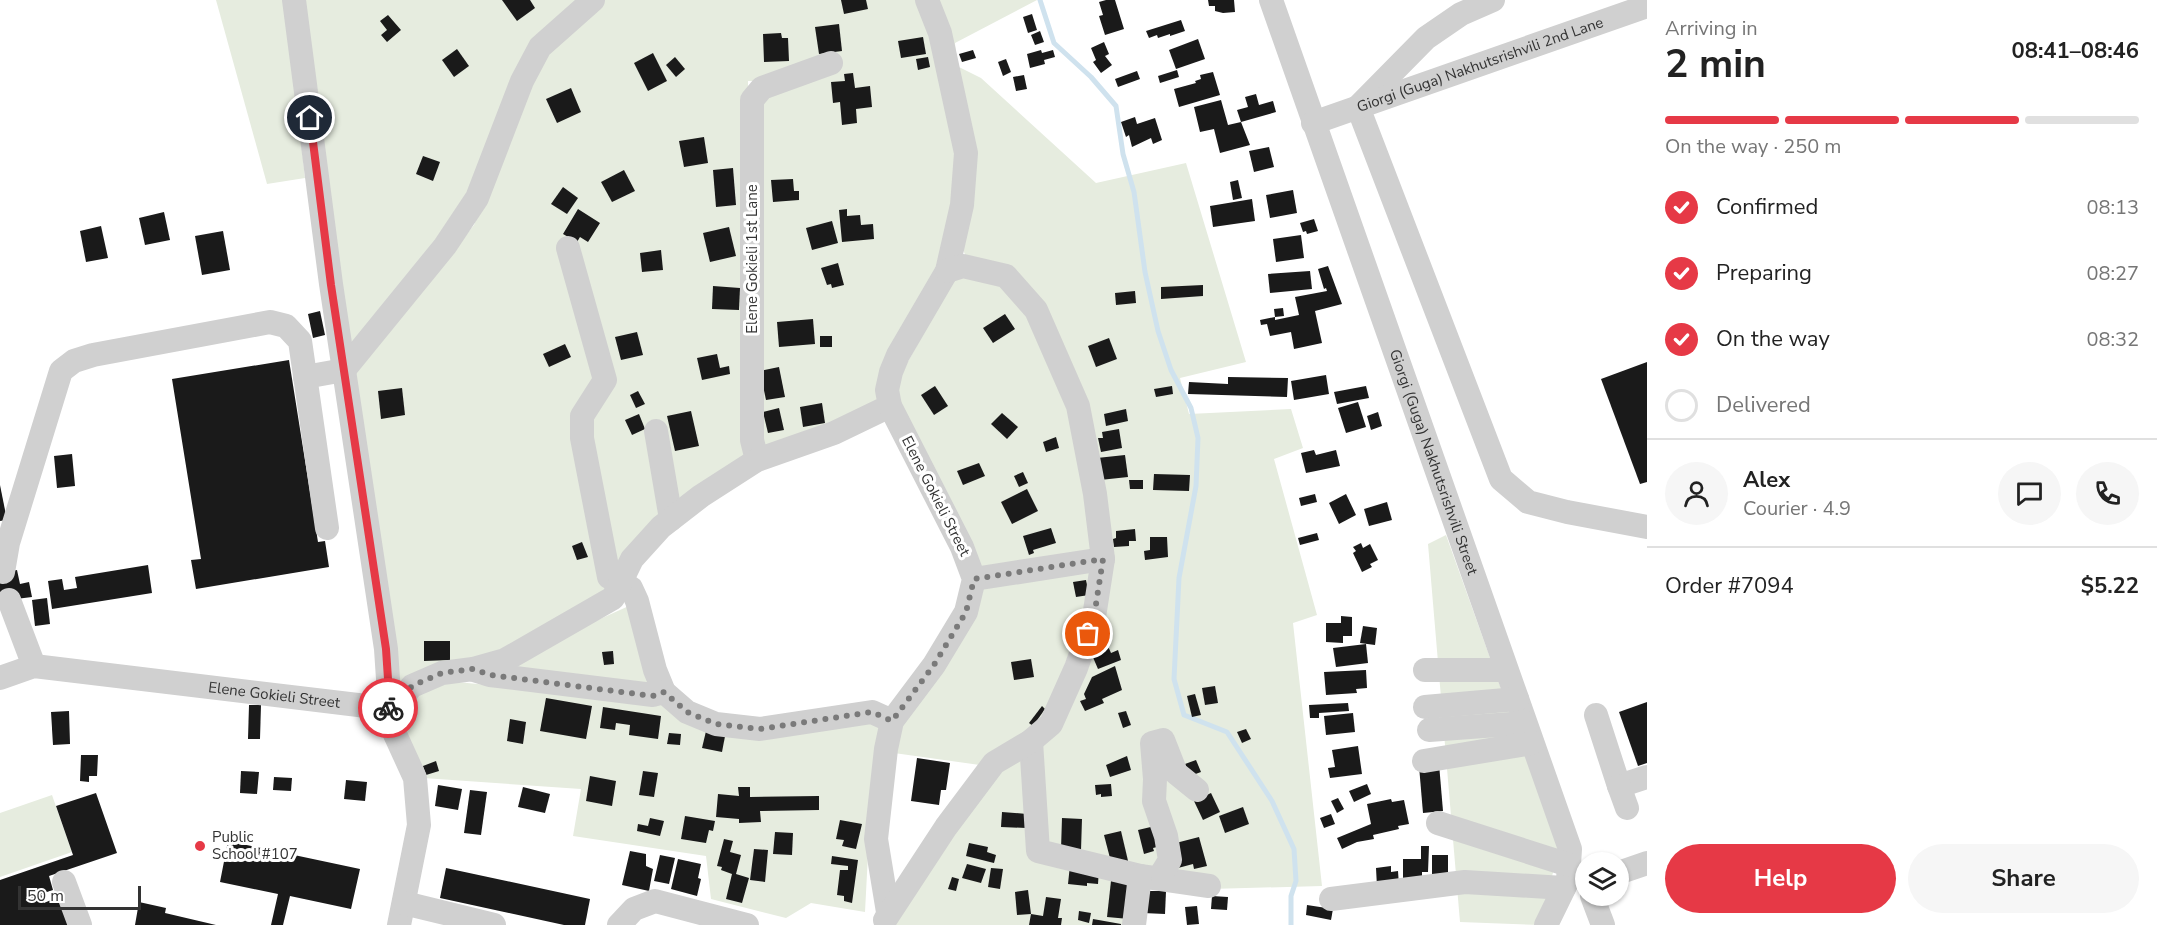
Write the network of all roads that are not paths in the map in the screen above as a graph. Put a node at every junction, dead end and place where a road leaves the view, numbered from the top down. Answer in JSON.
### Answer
{"nodes":[{"id":1,"x":294,"y":0,"type":"edge"},
{"id":2,"x":593,"y":0,"type":"edge"},
{"id":3,"x":927,"y":0,"type":"edge"},
{"id":4,"x":1270,"y":0,"type":"edge"},
{"id":5,"x":1493,"y":0,"type":"edge"},
{"id":6,"x":1647,"y":6,"type":"edge"},
{"id":7,"x":831,"y":63,"type":"dead end"},
{"id":8,"x":1358,"y":107,"type":"junction"},
{"id":9,"x":1314,"y":123,"type":"junction"},
{"id":10,"x":568,"y":248,"type":"dead end"},
{"id":11,"x":947,"y":271,"type":"junction"},
{"id":12,"x":344,"y":370,"type":"junction"},
{"id":13,"x":305,"y":376,"type":"junction"},
{"id":14,"x":890,"y":406,"type":"junction"},
{"id":15,"x":656,"y":431,"type":"dead end"},
{"id":16,"x":757,"y":460,"type":"junction"},
{"id":17,"x":671,"y":519,"type":"junction"},
{"id":18,"x":1647,"y":527,"type":"edge"},
{"id":19,"x":327,"y":528,"type":"dead end"},
{"id":20,"x":1103,"y":559,"type":"junction"},
{"id":21,"x":3,"y":572,"type":"dead end"},
{"id":22,"x":974,"y":579,"type":"junction"},
{"id":23,"x":621,"y":582,"type":"junction"},
{"id":24,"x":9,"y":600,"type":"dead end"},
{"id":25,"x":34,"y":666,"type":"junction"},
{"id":26,"x":473,"y":669,"type":"junction"},
{"id":27,"x":1425,"y":670,"type":"dead end"},
{"id":28,"x":1506,"y":670,"type":"junction"},
{"id":29,"x":0,"y":678,"type":"edge"},
{"id":30,"x":664,"y":692,"type":"junction"},
{"id":31,"x":1517,"y":699,"type":"junction"},
{"id":32,"x":383,"y":708,"type":"junction"},
{"id":33,"x":1596,"y":716,"type":"dead end"},
{"id":34,"x":892,"y":721,"type":"junction"},
{"id":35,"x":1528,"y":733,"type":"junction"},
{"id":36,"x":1031,"y":741,"type":"junction"},
{"id":37,"x":1424,"y":760,"type":"dead end"},
{"id":38,"x":1647,"y":777,"type":"edge"},
{"id":39,"x":1197,"y":790,"type":"dead end"},
{"id":40,"x":1438,"y":823,"type":"dead end"},
{"id":41,"x":1647,"y":863,"type":"edge"},
{"id":42,"x":1629,"y":869,"type":"edge"},
{"id":43,"x":1149,"y":877,"type":"junction"},
{"id":44,"x":1572,"y":879,"type":"edge"},
{"id":45,"x":64,"y":882,"type":"dead end"},
{"id":46,"x":1209,"y":886,"type":"dead end"},
{"id":47,"x":1331,"y":899,"type":"dead end"},
{"id":48,"x":1596,"y":906,"type":"edge"},
{"id":49,"x":401,"y":914,"type":"edge"},
{"id":50,"x":885,"y":919,"type":"edge"},
{"id":51,"x":80,"y":925,"type":"edge"},
{"id":52,"x":494,"y":925,"type":"edge"},
{"id":53,"x":619,"y":925,"type":"edge"},
{"id":54,"x":747,"y":925,"type":"edge"},
{"id":55,"x":1134,"y":925,"type":"edge"},
{"id":56,"x":1546,"y":925,"type":"edge"},
{"id":57,"x":1603,"y":925,"type":"edge"}],
"edges":[{"from":1,"to":12,"type":"street"},
{"from":2,"to":12,"type":"street"},
{"from":3,"to":11,"type":"street","name":"Elene Gokieli Street"},
{"from":4,"to":9,"type":"street","name":"Giorgi (Guga) Nakhutsrishvili Street"},
{"from":5,"to":8,"type":"street"},
{"from":6,"to":8,"type":"street","name":"Giorgi (Guga) Nakhutsrishvili 2nd Lane"},
{"from":7,"to":16,"type":"street","name":"Elene Gokieli 1st Lane"},
{"from":8,"to":9,"type":"street","name":"Giorgi (Guga) Nakhutsrishvili 2nd Lane"},
{"from":8,"to":18,"type":"street"},
{"from":9,"to":28,"type":"street","name":"Giorgi (Guga) Nakhutsrishvili Street"},
{"from":10,"to":23,"type":"street"},
{"from":11,"to":14,"type":"street","name":"Elene Gokieli Street"},
{"from":11,"to":20,"type":"street"},
{"from":12,"to":13,"type":"street"},
{"from":12,"to":32,"type":"street"},
{"from":13,"to":19,"type":"street"},
{"from":13,"to":21,"type":"street"},
{"from":14,"to":16,"type":"street"},
{"from":14,"to":22,"type":"street","name":"Elene Gokieli Street"},
{"from":15,"to":17,"type":"street"},
{"from":16,"to":17,"type":"street"},
{"from":17,"to":23,"type":"street"},
{"from":20,"to":22,"type":"street"},
{"from":20,"to":36,"type":"street"},
{"from":22,"to":34,"type":"street"},
{"from":23,"to":26,"type":"street"},
{"from":23,"to":30,"type":"street"},
{"from":24,"to":25,"type":"street"},
{"from":25,"to":29,"type":"street","name":"Elene Gokieli Street"},
{"from":25,"to":32,"type":"street","name":"Elene Gokieli Street"},
{"from":26,"to":30,"type":"street"},
{"from":26,"to":32,"type":"street"},
{"from":27,"to":28,"type":"street"},
{"from":28,"to":31,"type":"street","name":"Giorgi (Guga) Nakhutsrishvili Street"},
{"from":30,"to":34,"type":"street"},
{"from":31,"to":35,"type":"street","name":"Giorgi (Guga) Nakhutsrishvili Street"},
{"from":31,"to":35,"type":"street"},
{"from":32,"to":49,"type":"street"},
{"from":33,"to":38,"type":"street"},
{"from":34,"to":50,"type":"street"},
{"from":35,"to":37,"type":"street"},
{"from":35,"to":44,"type":"street","name":"Giorgi (Guga) Nakhutsrishvili Street"},
{"from":36,"to":43,"type":"street"},
{"from":36,"to":50,"type":"street"},
{"from":39,"to":43,"type":"street"},
{"from":40,"to":44,"type":"street"},
{"from":41,"to":42,"type":"street"},
{"from":43,"to":46,"type":"street"},
{"from":43,"to":55,"type":"street"},
{"from":44,"to":47,"type":"street"},
{"from":44,"to":56,"type":"street"},
{"from":45,"to":51,"type":"street"},
{"from":48,"to":57,"type":"street"},
{"from":49,"to":52,"type":"street"},
{"from":53,"to":54,"type":"street"}]}
